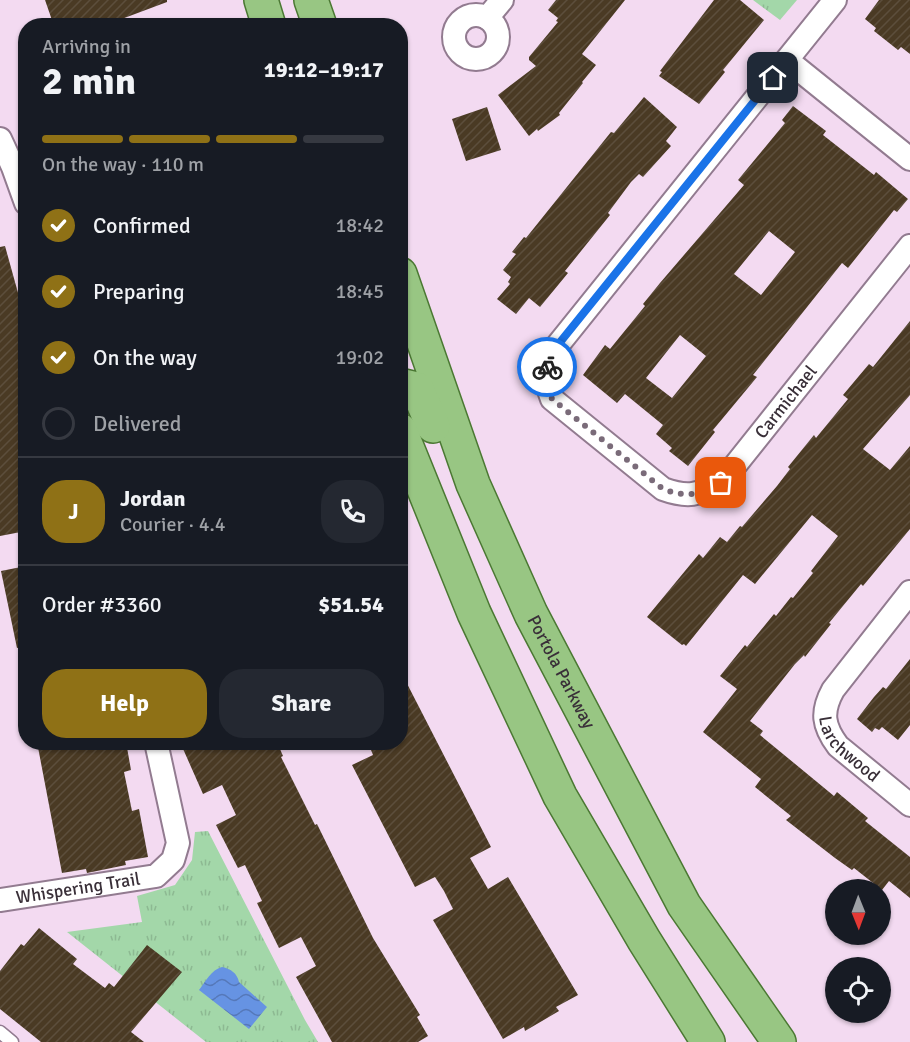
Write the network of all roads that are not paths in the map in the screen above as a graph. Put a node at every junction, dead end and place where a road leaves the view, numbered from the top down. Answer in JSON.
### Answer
{"nodes":[{"id":1,"x":261,"y":0,"type":"edge"},
{"id":2,"x":311,"y":0,"type":"edge"},
{"id":3,"x":502,"y":0,"type":"edge"},
{"id":4,"x":835,"y":0,"type":"edge"},
{"id":5,"x":267,"y":18,"type":"edge"},
{"id":6,"x":317,"y":18,"type":"edge"},
{"id":7,"x":488,"y":18,"type":"dead end"},
{"id":8,"x":787,"y":60,"type":"junction"},
{"id":9,"x":0,"y":138,"type":"edge"},
{"id":10,"x":910,"y":159,"type":"edge"},
{"id":11,"x":18,"y":181,"type":"edge"},
{"id":12,"x":910,"y":246,"type":"edge"},
{"id":13,"x":408,"y":297,"type":"edge"},
{"id":14,"x":408,"y":387,"type":"edge"},
{"id":15,"x":408,"y":450,"type":"edge"},
{"id":16,"x":472,"y":484,"type":"junction"},
{"id":17,"x":910,"y":592,"type":"edge"},
{"id":18,"x":158,"y":750,"type":"edge"},
{"id":19,"x":910,"y":805,"type":"edge"},
{"id":20,"x":0,"y":901,"type":"edge"},
{"id":21,"x":0,"y":1032,"type":"edge"},
{"id":22,"x":12,"y":1042,"type":"edge"},
{"id":23,"x":708,"y":1042,"type":"edge"},
{"id":24,"x":778,"y":1042,"type":"edge"}],
"edges":[{"from":1,"to":5,"type":"main road"},
{"from":2,"to":6,"type":"main road"},
{"from":3,"to":7,"type":"street"},
{"from":4,"to":8,"type":"street"},
{"from":8,"to":10,"type":"street"},
{"from":8,"to":12,"type":"street","name":"Carmichael"},
{"from":9,"to":11,"type":"street"},
{"from":13,"to":16,"type":"main road","name":"Portola Parkway"},
{"from":14,"to":16,"type":"main road"},
{"from":15,"to":23,"type":"main road"},
{"from":16,"to":24,"type":"main road","name":"Portola Parkway"},
{"from":17,"to":19,"type":"street","name":"Larchwood"},
{"from":18,"to":20,"type":"street","name":"Whispering Trail"},
{"from":21,"to":22,"type":"lane"}]}
